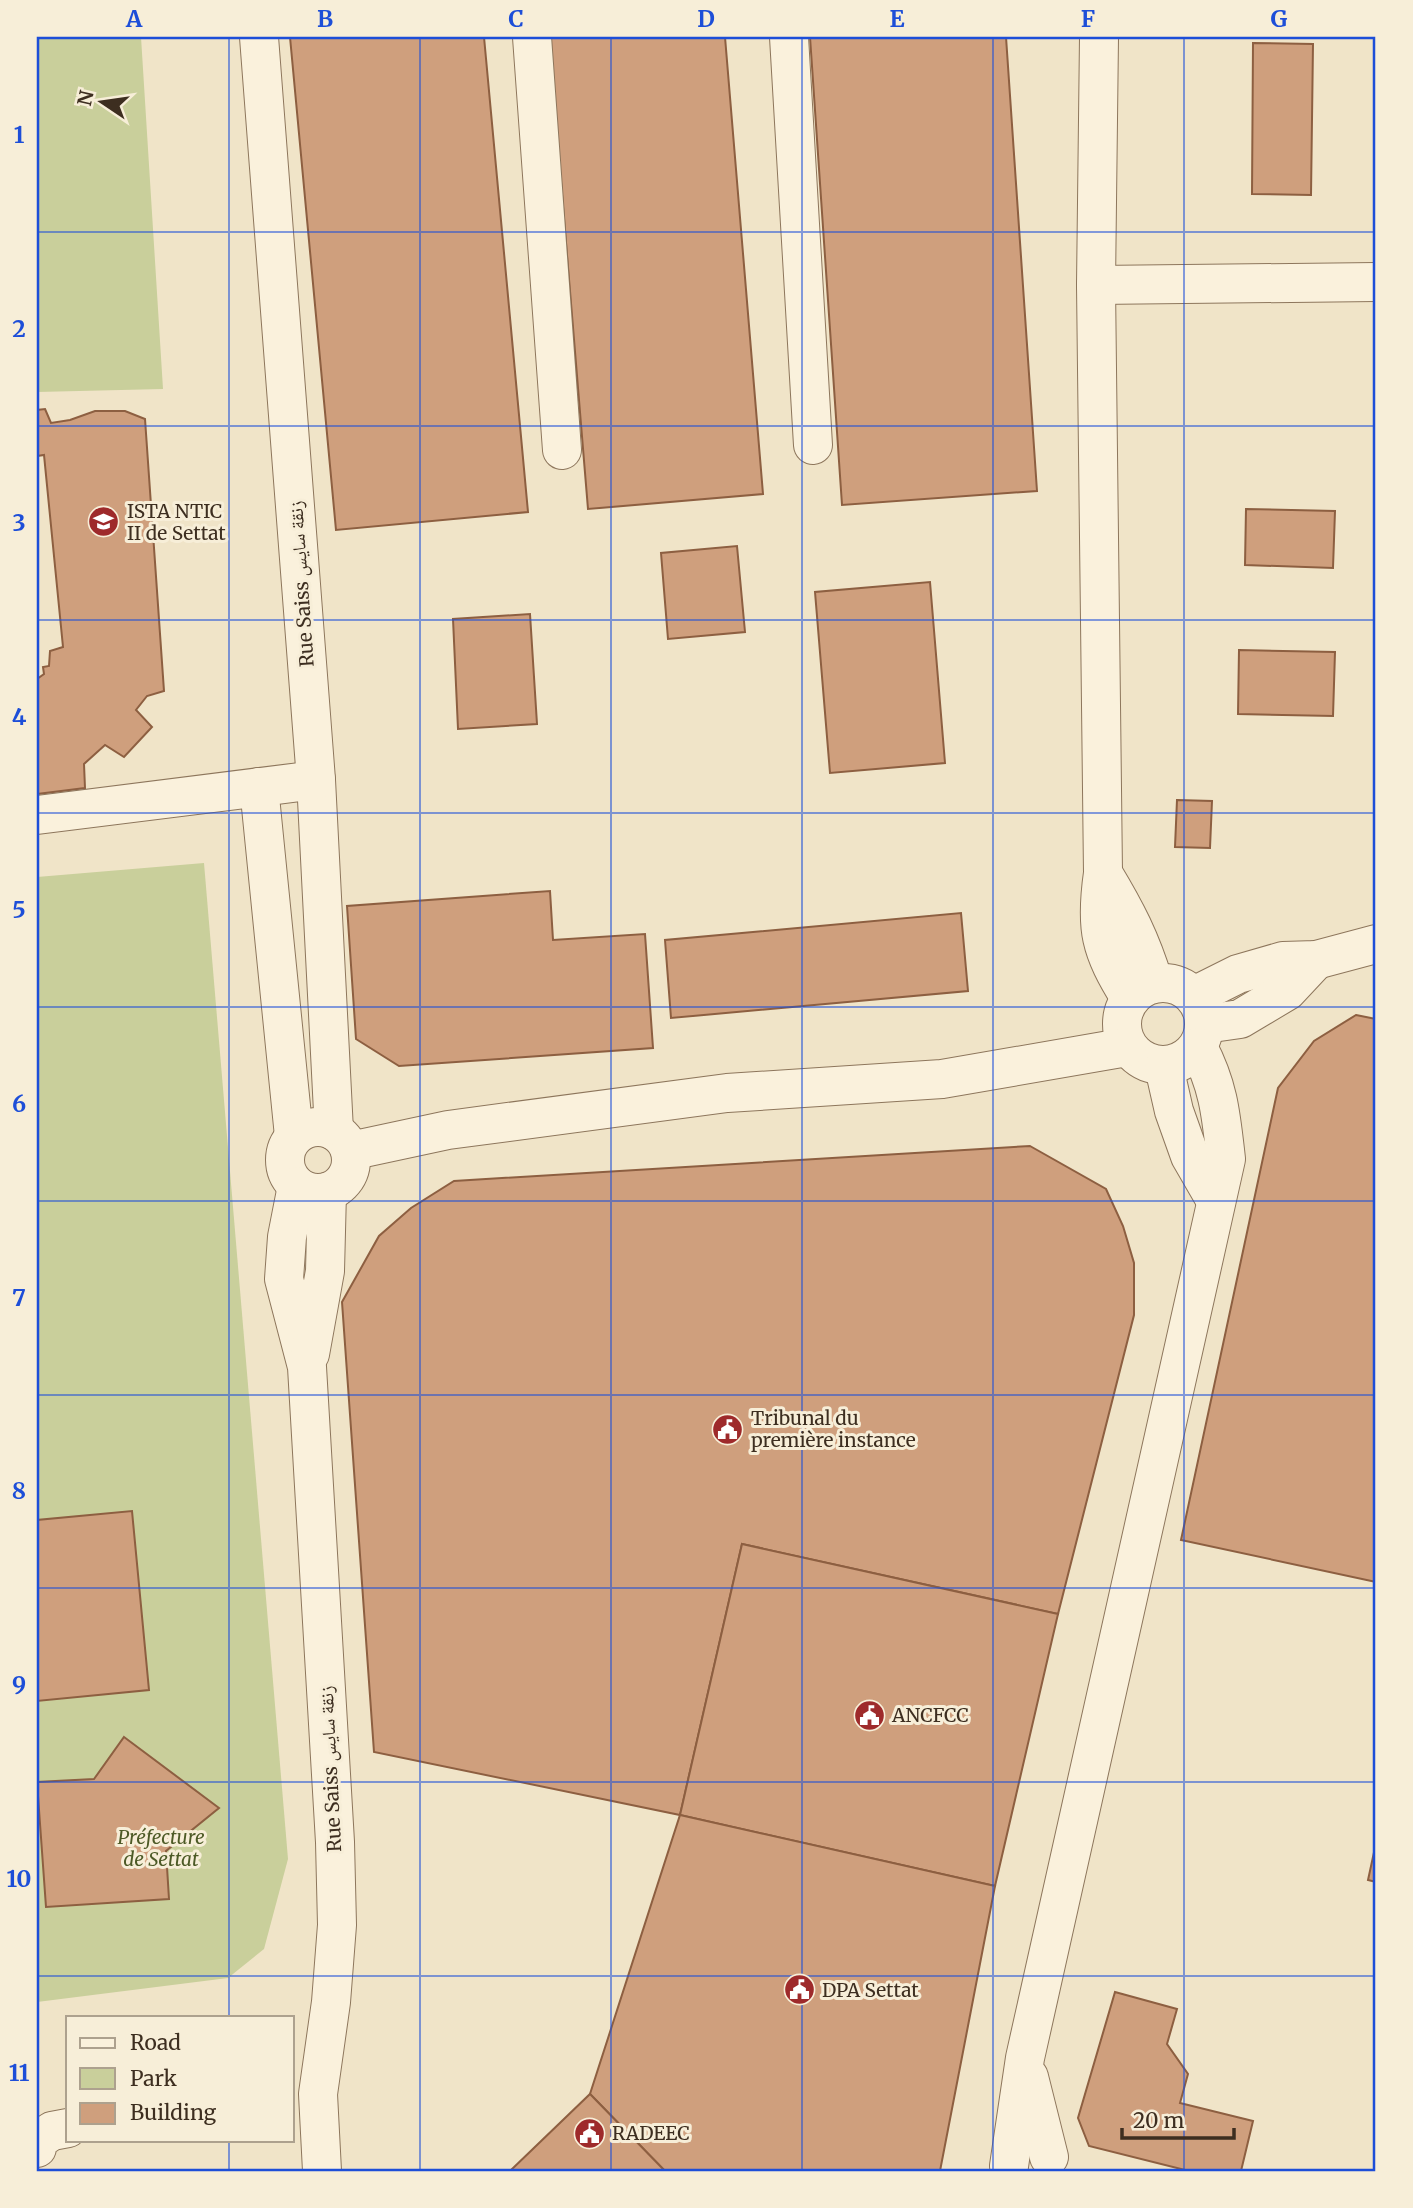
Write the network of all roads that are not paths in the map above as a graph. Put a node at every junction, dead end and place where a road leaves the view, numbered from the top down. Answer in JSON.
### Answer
{"nodes":[{"id":1,"x":258,"y":37,"type":"edge"},
{"id":2,"x":531,"y":37,"type":"edge"},
{"id":3,"x":789,"y":37,"type":"edge"},
{"id":4,"x":1099,"y":37,"type":"edge"},
{"id":5,"x":1376,"y":282,"type":"edge"},
{"id":6,"x":1096,"y":285,"type":"junction"},
{"id":7,"x":813,"y":445,"type":"dead end"},
{"id":8,"x":562,"y":450,"type":"dead end"},
{"id":9,"x":316,"y":780,"type":"junction"},
{"id":10,"x":259,"y":787,"type":"junction"},
{"id":11,"x":37,"y":815,"type":"edge"},
{"id":12,"x":1376,"y":944,"type":"edge"},
{"id":13,"x":1142,"y":990,"type":"junction"},
{"id":14,"x":1199,"y":1022,"type":"junction"},
{"id":15,"x":1127,"y":1047,"type":"junction"},
{"id":16,"x":1164,"y":1067,"type":"junction"},
{"id":17,"x":294,"y":1136,"type":"junction"},
{"id":18,"x":342,"y":1141,"type":"junction"},
{"id":19,"x":312,"y":1189,"type":"junction"},
{"id":20,"x":1216,"y":1201,"type":"junction"},
{"id":21,"x":1025,"y":2058,"type":"junction"},
{"id":22,"x":305,"y":2096,"type":"edge"},
{"id":23,"x":66,"y":2128,"type":"edge"},
{"id":24,"x":37,"y":2148,"type":"edge"},
{"id":25,"x":37,"y":2164,"type":"edge"},
{"id":26,"x":1059,"y":2164,"type":"edge"},
{"id":27,"x":1006,"y":2168,"type":"edge"},
{"id":28,"x":38,"y":2171,"type":"edge"},
{"id":29,"x":322,"y":2171,"type":"edge"}],
"edges":[{"from":1,"to":9,"type":"street","name":"Rue Saiss زنقة سايس"},
{"from":2,"to":8,"type":"street"},
{"from":3,"to":7,"type":"street"},
{"from":4,"to":6,"type":"street"},
{"from":5,"to":6,"type":"street"},
{"from":6,"to":13,"type":"street"},
{"from":9,"to":10,"type":"street"},
{"from":9,"to":18,"type":"street","name":"Rue Saiss زنقة سايس"},
{"from":10,"to":11,"type":"street"},
{"from":10,"to":17,"type":"street"},
{"from":12,"to":14,"type":"street"},
{"from":13,"to":14,"type":"street"},
{"from":13,"to":15,"type":"street"},
{"from":14,"to":16,"type":"street"},
{"from":14,"to":20,"type":"street"},
{"from":15,"to":16,"type":"street"},
{"from":15,"to":18,"type":"street"},
{"from":16,"to":20,"type":"street"},
{"from":17,"to":18,"type":"street"},
{"from":17,"to":19,"type":"street"},
{"from":18,"to":19,"type":"street"},
{"from":19,"to":22,"type":"street","name":"Rue Saiss زنقة سايس"},
{"from":20,"to":21,"type":"street"},
{"from":21,"to":26,"type":"street"},
{"from":21,"to":27,"type":"street"},
{"from":22,"to":29,"type":"street","name":"Rue Saiss زنقة سايس"},
{"from":23,"to":24,"type":"street"},
{"from":25,"to":28,"type":"street"},
{"from":26,"to":27,"type":"street"}]}
